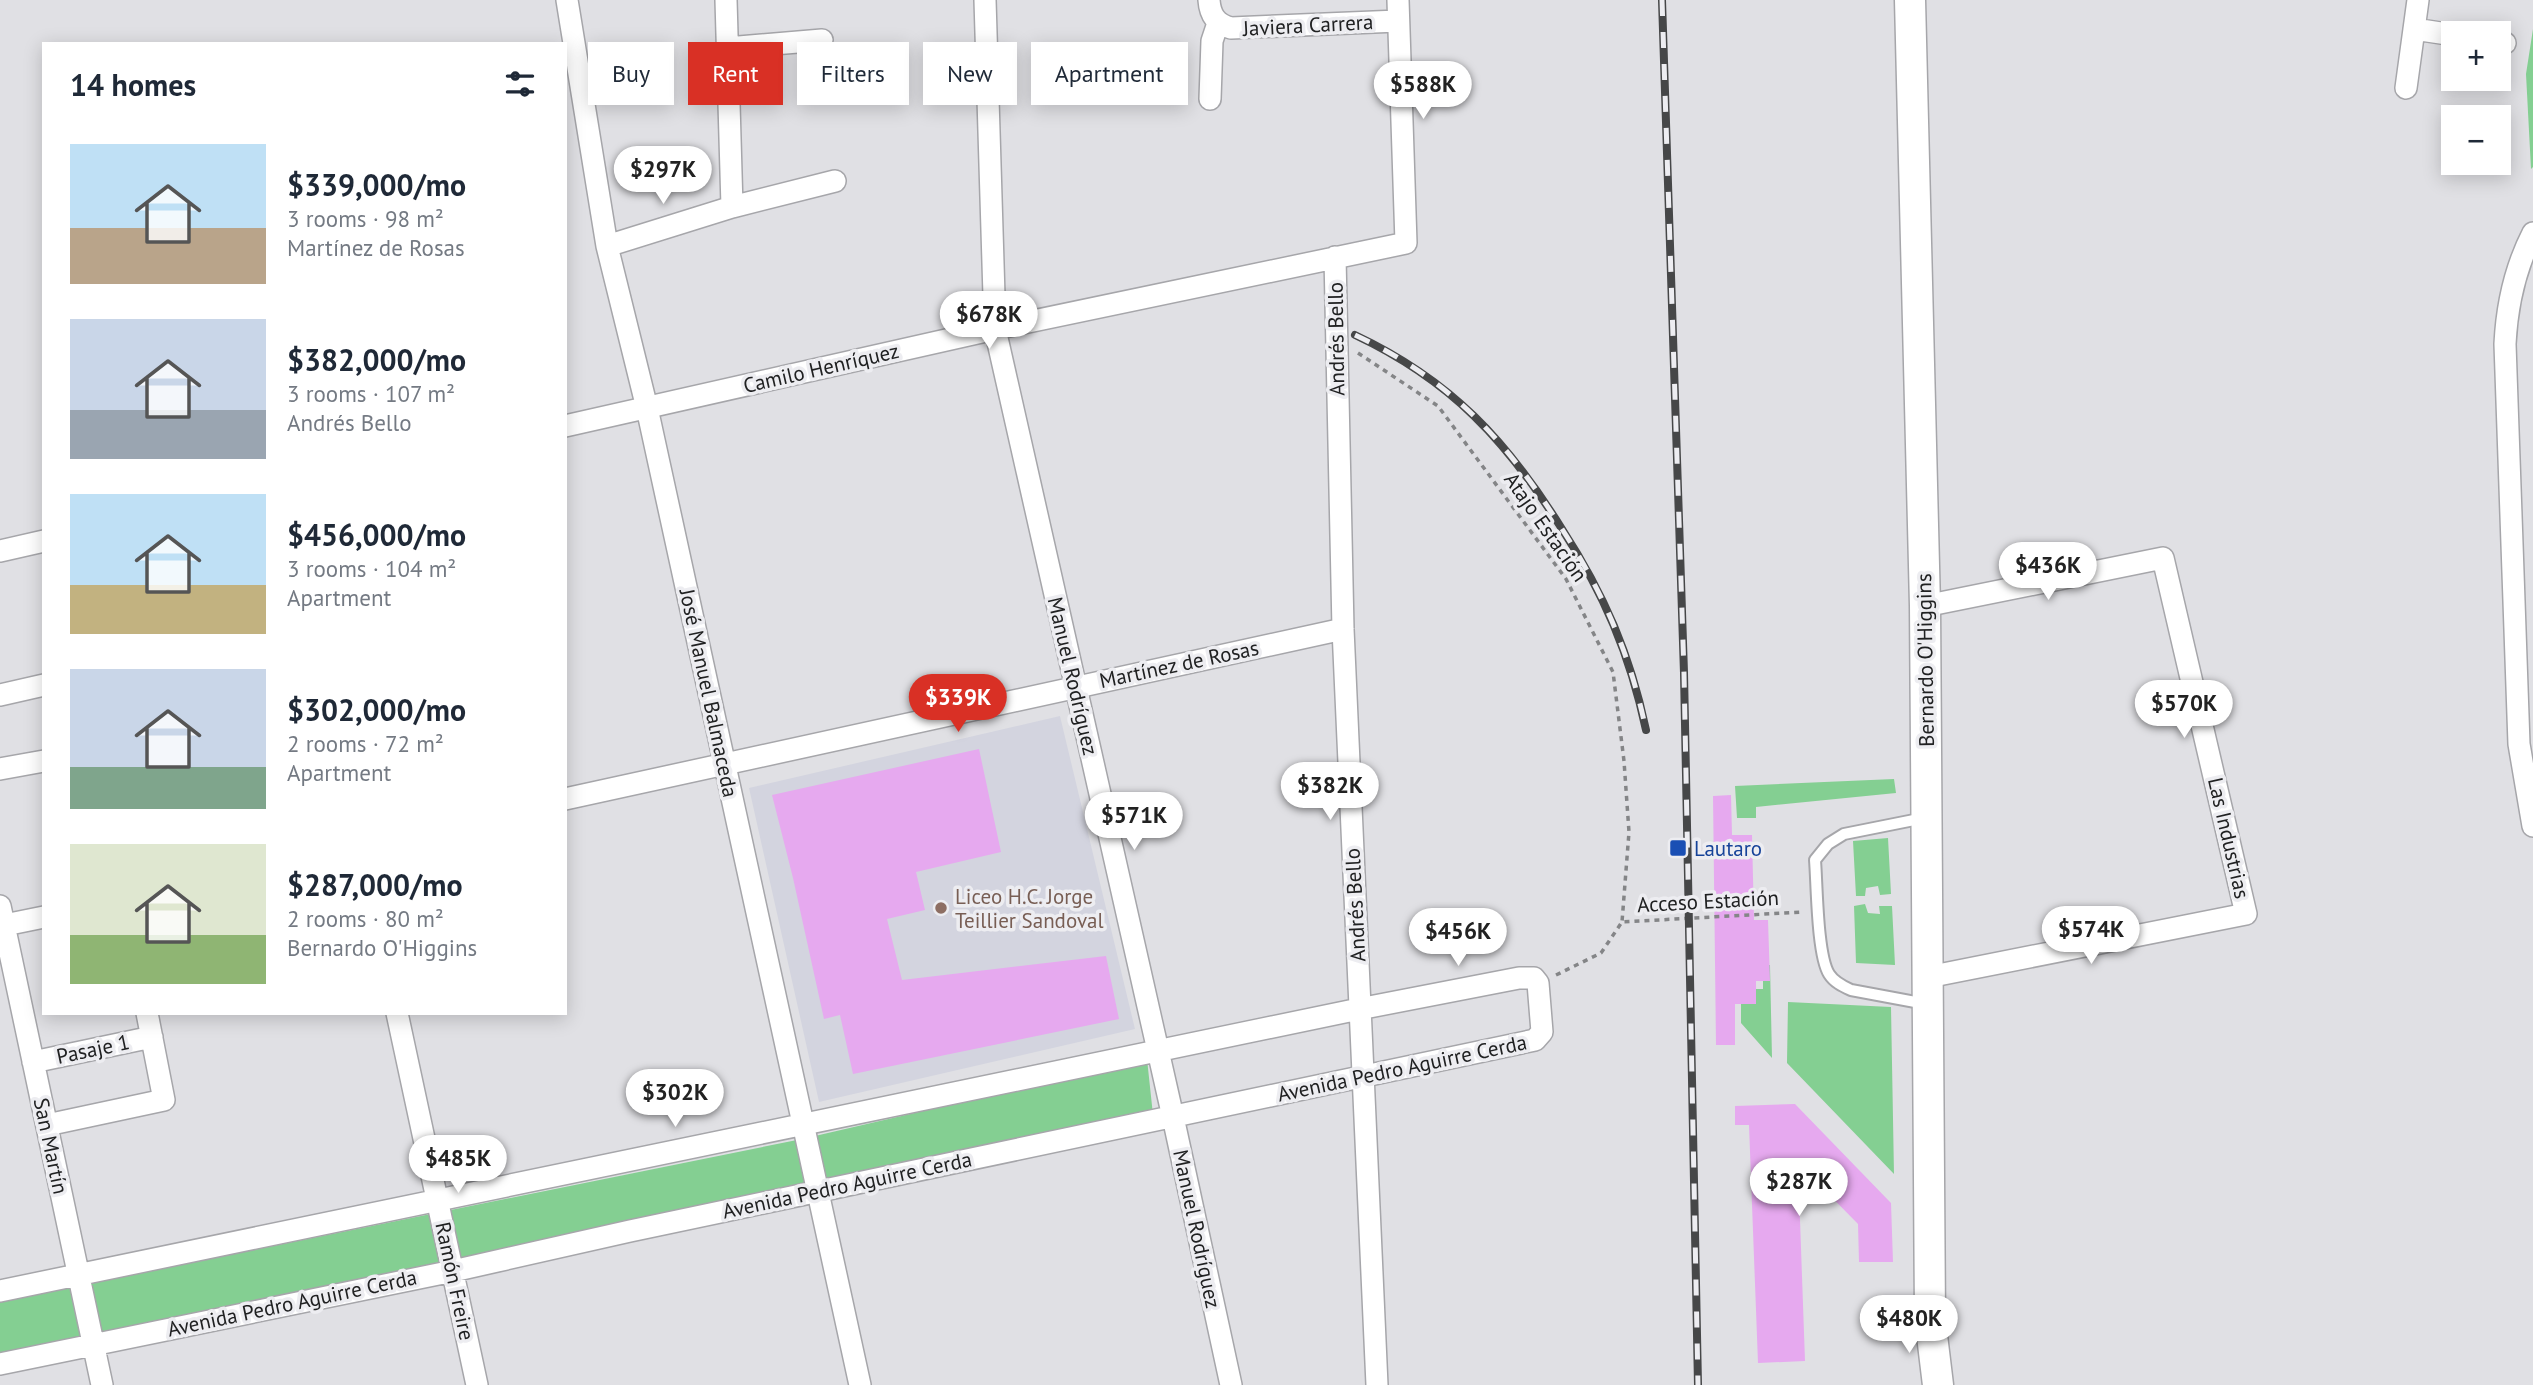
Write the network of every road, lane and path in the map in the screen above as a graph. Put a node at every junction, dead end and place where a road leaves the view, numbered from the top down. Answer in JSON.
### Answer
{"nodes":[{"id":1,"x":567,"y":0,"type":"edge"},
{"id":2,"x":726,"y":0,"type":"edge"},
{"id":3,"x":985,"y":0,"type":"edge"},
{"id":4,"x":1209,"y":0,"type":"edge"},
{"id":5,"x":1910,"y":0,"type":"edge"},
{"id":6,"x":2418,"y":0,"type":"edge"},
{"id":7,"x":1398,"y":10,"type":"edge"},
{"id":8,"x":1218,"y":23,"type":"junction"},
{"id":9,"x":2414,"y":29,"type":"junction"},
{"id":10,"x":2441,"y":33,"type":"edge"},
{"id":11,"x":822,"y":40,"type":"dead end"},
{"id":12,"x":727,"y":42,"type":"edge"},
{"id":13,"x":783,"y":43,"type":"edge"},
{"id":14,"x":2406,"y":88,"type":"dead end"},
{"id":15,"x":1210,"y":99,"type":"dead end"},
{"id":16,"x":729,"y":105,"type":"edge"},
{"id":17,"x":835,"y":181,"type":"dead end"},
{"id":18,"x":732,"y":207,"type":"junction"},
{"id":19,"x":2533,"y":233,"type":"edge"},
{"id":20,"x":607,"y":246,"type":"junction"},
{"id":21,"x":1335,"y":257,"type":"junction"},
{"id":22,"x":995,"y":328,"type":"junction"},
{"id":23,"x":1336,"y":339,"type":"junction"},
{"id":24,"x":647,"y":408,"type":"junction"},
{"id":25,"x":567,"y":426,"type":"edge"},
{"id":26,"x":42,"y":541,"type":"edge"},
{"id":27,"x":0,"y":551,"type":"edge"},
{"id":28,"x":1925,"y":606,"type":"junction"},
{"id":29,"x":1343,"y":629,"type":"junction"},
{"id":30,"x":42,"y":685,"type":"edge"},
{"id":31,"x":1075,"y":687,"type":"junction"},
{"id":32,"x":0,"y":695,"type":"edge"},
{"id":33,"x":42,"y":761,"type":"edge"},
{"id":34,"x":724,"y":765,"type":"junction"},
{"id":35,"x":0,"y":769,"type":"edge"},
{"id":36,"x":567,"y":800,"type":"edge"},
{"id":37,"x":1927,"y":817,"type":"junction"},
{"id":38,"x":2533,"y":826,"type":"edge"},
{"id":39,"x":1820,"y":911,"type":"junction"},
{"id":40,"x":42,"y":916,"type":"edge"},
{"id":41,"x":1,"y":919,"type":"edge"},
{"id":42,"x":1622,"y":922,"type":"junction"},
{"id":43,"x":1538,"y":984,"type":"junction"},
{"id":44,"x":1928,"y":991,"type":"junction"},
{"id":45,"x":1359,"y":1009,"type":"junction"},
{"id":46,"x":147,"y":1015,"type":"edge"},
{"id":47,"x":397,"y":1015,"type":"edge"},
{"id":48,"x":152,"y":1037,"type":"junction"},
{"id":49,"x":1157,"y":1051,"type":"junction"},
{"id":50,"x":33,"y":1062,"type":"junction"},
{"id":51,"x":1364,"y":1076,"type":"junction"},
{"id":52,"x":1173,"y":1117,"type":"junction"},
{"id":53,"x":47,"y":1125,"type":"junction"},
{"id":54,"x":803,"y":1125,"type":"junction"},
{"id":55,"x":818,"y":1192,"type":"junction"},
{"id":56,"x":437,"y":1199,"type":"junction"},
{"id":57,"x":453,"y":1271,"type":"junction"},
{"id":58,"x":79,"y":1274,"type":"junction"},
{"id":59,"x":0,"y":1291,"type":"edge"},
{"id":60,"x":1930,"y":1319,"type":"junction"},
{"id":61,"x":93,"y":1344,"type":"junction"},
{"id":62,"x":0,"y":1364,"type":"edge"},
{"id":63,"x":102,"y":1385,"type":"edge"},
{"id":64,"x":477,"y":1385,"type":"edge"},
{"id":65,"x":860,"y":1385,"type":"edge"},
{"id":66,"x":1231,"y":1385,"type":"edge"},
{"id":67,"x":1377,"y":1385,"type":"edge"},
{"id":68,"x":1938,"y":1385,"type":"edge"},
{"id":69,"x":1960,"y":1385,"type":"edge"}],
"edges":[{"from":1,"to":20,"type":"street","name":"José Manuel Balmaceda"},
{"from":2,"to":12,"type":"street"},
{"from":3,"to":22,"type":"street","name":"Manuel Rodríguez"},
{"from":4,"to":8,"type":"street","name":"Javiera Carrera"},
{"from":5,"to":28,"type":"main road","name":"Bernardo O'Higgins"},
{"from":6,"to":9,"type":"street"},
{"from":7,"to":8,"type":"street","name":"Javiera Carrera"},
{"from":7,"to":21,"type":"street","name":"Camilo Henríquez"},
{"from":8,"to":15,"type":"street","name":"Javiera Carrera"},
{"from":9,"to":10,"type":"street"},
{"from":9,"to":14,"type":"street"},
{"from":11,"to":13,"type":"street"},
{"from":16,"to":18,"type":"street"},
{"from":17,"to":18,"type":"street"},
{"from":18,"to":20,"type":"street"},
{"from":19,"to":38,"type":"street"},
{"from":20,"to":24,"type":"street","name":"José Manuel Balmaceda"},
{"from":21,"to":22,"type":"street","name":"Camilo Henríquez"},
{"from":21,"to":23,"type":"street","name":"Andrés Bello"},
{"from":22,"to":24,"type":"street","name":"Camilo Henríquez"},
{"from":22,"to":31,"type":"street","name":"Manuel Rodríguez"},
{"from":23,"to":29,"type":"street","name":"Andrés Bello"},
{"from":23,"to":42,"type":"path","name":"Atajo Estación"},
{"from":24,"to":25,"type":"street","name":"Camilo Henríquez"},
{"from":24,"to":34,"type":"street","name":"José Manuel Balmaceda"},
{"from":26,"to":27,"type":"street"},
{"from":28,"to":37,"type":"main road","name":"Bernardo O'Higgins"},
{"from":28,"to":44,"type":"street","name":"Las Industrias"},
{"from":29,"to":31,"type":"street","name":"Martínez de Rosas"},
{"from":29,"to":45,"type":"street","name":"Andrés Bello"},
{"from":30,"to":32,"type":"street"},
{"from":31,"to":34,"type":"street","name":"Martínez de Rosas"},
{"from":31,"to":49,"type":"street","name":"Manuel Rodríguez"},
{"from":33,"to":35,"type":"street"},
{"from":34,"to":36,"type":"street","name":"Martínez de Rosas"},
{"from":34,"to":54,"type":"street","name":"José Manuel Balmaceda"},
{"from":37,"to":39,"type":"lane"},
{"from":37,"to":44,"type":"main road","name":"Bernardo O'Higgins"},
{"from":39,"to":42,"type":"path","name":"Acceso Estación"},
{"from":39,"to":44,"type":"lane"},
{"from":40,"to":41,"type":"street"},
{"from":41,"to":50,"type":"street","name":"San Martín"},
{"from":42,"to":43,"type":"path","name":"Acceso Estación"},
{"from":43,"to":45,"type":"street"},
{"from":43,"to":51,"type":"street","name":"Avenida Pedro Aguirre Cerda"},
{"from":44,"to":60,"type":"main road","name":"Bernardo O'Higgins"},
{"from":45,"to":49,"type":"street"},
{"from":45,"to":51,"type":"street","name":"Andrés Bello"},
{"from":46,"to":48,"type":"street"},
{"from":47,"to":56,"type":"street","name":"Ramón Freire"},
{"from":48,"to":50,"type":"street","name":"Pasaje 1"},
{"from":48,"to":53,"type":"street"},
{"from":49,"to":52,"type":"street","name":"Manuel Rodríguez"},
{"from":49,"to":54,"type":"street"},
{"from":50,"to":53,"type":"street","name":"San Martín"},
{"from":51,"to":52,"type":"street","name":"Avenida Pedro Aguirre Cerda"},
{"from":51,"to":67,"type":"street","name":"Andrés Bello"},
{"from":52,"to":55,"type":"street","name":"Avenida Pedro Aguirre Cerda"},
{"from":52,"to":66,"type":"street","name":"Manuel Rodríguez"},
{"from":53,"to":58,"type":"street","name":"San Martín"},
{"from":54,"to":55,"type":"street","name":"José Manuel Balmaceda"},
{"from":54,"to":56,"type":"street"},
{"from":55,"to":57,"type":"street","name":"Avenida Pedro Aguirre Cerda"},
{"from":55,"to":65,"type":"street","name":"José Manuel Balmaceda"},
{"from":56,"to":57,"type":"street","name":"Ramón Freire"},
{"from":56,"to":58,"type":"street"},
{"from":57,"to":61,"type":"street","name":"Avenida Pedro Aguirre Cerda"},
{"from":57,"to":64,"type":"street","name":"Ramón Freire"},
{"from":58,"to":59,"type":"street"},
{"from":58,"to":61,"type":"street","name":"San Martín"},
{"from":60,"to":68,"type":"main road","name":"Bernardo O'Higgins"},
{"from":60,"to":69,"type":"main road","name":"Bernardo O'Higgins"},
{"from":61,"to":62,"type":"street","name":"Avenida Pedro Aguirre Cerda"},
{"from":61,"to":63,"type":"street","name":"San Martín"}]}
